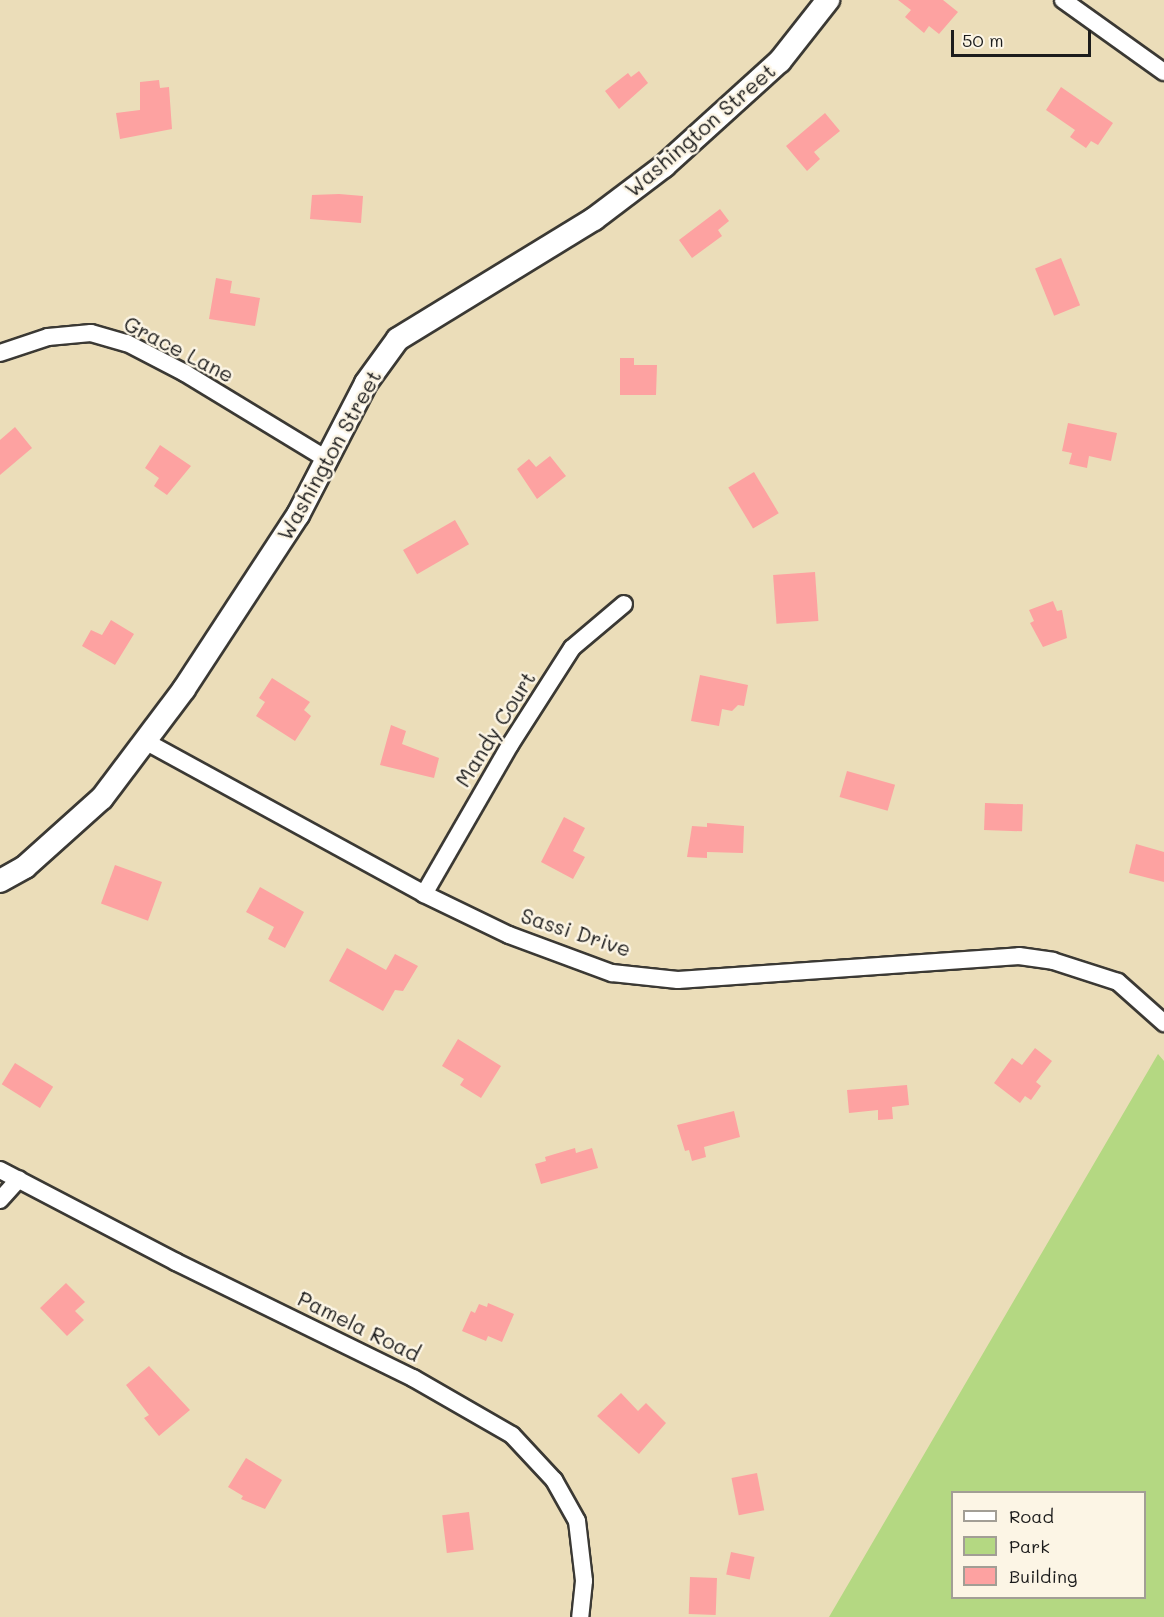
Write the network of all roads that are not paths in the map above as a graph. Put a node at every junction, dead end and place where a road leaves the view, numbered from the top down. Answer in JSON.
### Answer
{"nodes":[{"id":1,"x":828,"y":0,"type":"edge"},
{"id":2,"x":1063,"y":0,"type":"edge"},
{"id":3,"x":1164,"y":72,"type":"edge"},
{"id":4,"x":0,"y":353,"type":"edge"},
{"id":5,"x":325,"y":458,"type":"junction"},
{"id":6,"x":624,"y":604,"type":"dead end"},
{"id":7,"x":145,"y":741,"type":"junction"},
{"id":8,"x":0,"y":881,"type":"edge"},
{"id":9,"x":424,"y":894,"type":"junction"},
{"id":10,"x":1164,"y":1023,"type":"edge"},
{"id":11,"x":0,"y":1170,"type":"edge"},
{"id":12,"x":19,"y":1179,"type":"junction"},
{"id":13,"x":0,"y":1200,"type":"edge"},
{"id":14,"x":580,"y":1617,"type":"edge"}],
"edges":[{"from":1,"to":5,"type":"street","name":"Washington Street"},
{"from":2,"to":3,"type":"street"},
{"from":4,"to":5,"type":"street","name":"Grace Lane"},
{"from":5,"to":7,"type":"street","name":"Washington Street"},
{"from":6,"to":9,"type":"street","name":"Mandy Court"},
{"from":7,"to":8,"type":"street","name":"Washington Street"},
{"from":7,"to":9,"type":"street","name":"Sassi Drive"},
{"from":9,"to":10,"type":"street","name":"Sassi Drive"},
{"from":11,"to":12,"type":"street","name":"Pamela Road"},
{"from":12,"to":13,"type":"street"},
{"from":12,"to":14,"type":"street","name":"Pamela Road"}]}
